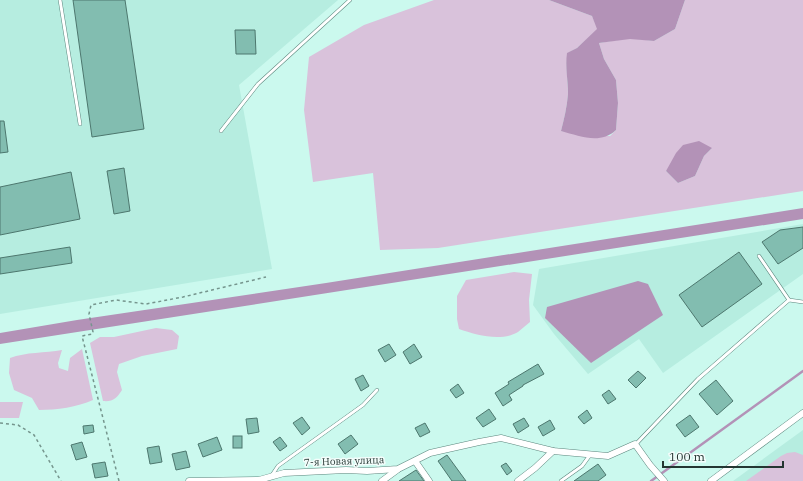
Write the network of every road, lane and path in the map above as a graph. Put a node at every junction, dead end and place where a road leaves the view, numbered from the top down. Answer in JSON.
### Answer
{"nodes":[{"id":1,"x":60,"y":0,"type":"edge"},
{"id":2,"x":350,"y":0,"type":"edge"},
{"id":3,"x":80,"y":124,"type":"dead end"},
{"id":4,"x":221,"y":131,"type":"dead end"},
{"id":5,"x":759,"y":256,"type":"dead end"},
{"id":6,"x":266,"y":277,"type":"dead end"},
{"id":7,"x":789,"y":300,"type":"junction"},
{"id":8,"x":803,"y":302,"type":"edge"},
{"id":9,"x":377,"y":390,"type":"dead end"},
{"id":10,"x":803,"y":412,"type":"edge"},
{"id":11,"x":0,"y":423,"type":"edge"},
{"id":12,"x":635,"y":444,"type":"junction"},
{"id":13,"x":553,"y":451,"type":"junction"},
{"id":14,"x":590,"y":455,"type":"junction"},
{"id":15,"x":415,"y":460,"type":"junction"},
{"id":16,"x":398,"y":469,"type":"junction"},
{"id":17,"x":271,"y":477,"type":"junction"},
{"id":18,"x":258,"y":480,"type":"edge"},
{"id":19,"x":61,"y":481,"type":"edge"},
{"id":20,"x":120,"y":481,"type":"edge"},
{"id":21,"x":189,"y":481,"type":"edge"},
{"id":22,"x":382,"y":481,"type":"edge"},
{"id":23,"x":429,"y":481,"type":"edge"},
{"id":24,"x":518,"y":481,"type":"edge"},
{"id":25,"x":561,"y":481,"type":"edge"},
{"id":26,"x":664,"y":481,"type":"edge"},
{"id":27,"x":711,"y":481,"type":"edge"}],
"edges":[{"from":1,"to":3,"type":"lane"},
{"from":2,"to":4,"type":"lane"},
{"from":5,"to":7,"type":"lane"},
{"from":6,"to":20,"type":"path"},
{"from":7,"to":8,"type":"lane"},
{"from":7,"to":12,"type":"lane"},
{"from":9,"to":17,"type":"lane"},
{"from":10,"to":27,"type":"street"},
{"from":11,"to":19,"type":"path"},
{"from":12,"to":14,"type":"street","name":"7-я Новая улица"},
{"from":12,"to":26,"type":"street"},
{"from":13,"to":14,"type":"street","name":"7-я Новая улица"},
{"from":13,"to":15,"type":"street","name":"7-я Новая улица"},
{"from":13,"to":24,"type":"street"},
{"from":14,"to":25,"type":"lane"},
{"from":15,"to":16,"type":"street","name":"7-я Новая улица"},
{"from":15,"to":23,"type":"street"},
{"from":16,"to":17,"type":"street","name":"7-я Новая улица"},
{"from":16,"to":22,"type":"street"},
{"from":17,"to":18,"type":"street","name":"7-я Новая улица"},
{"from":18,"to":21,"type":"street","name":"7-я Новая улица"}]}
